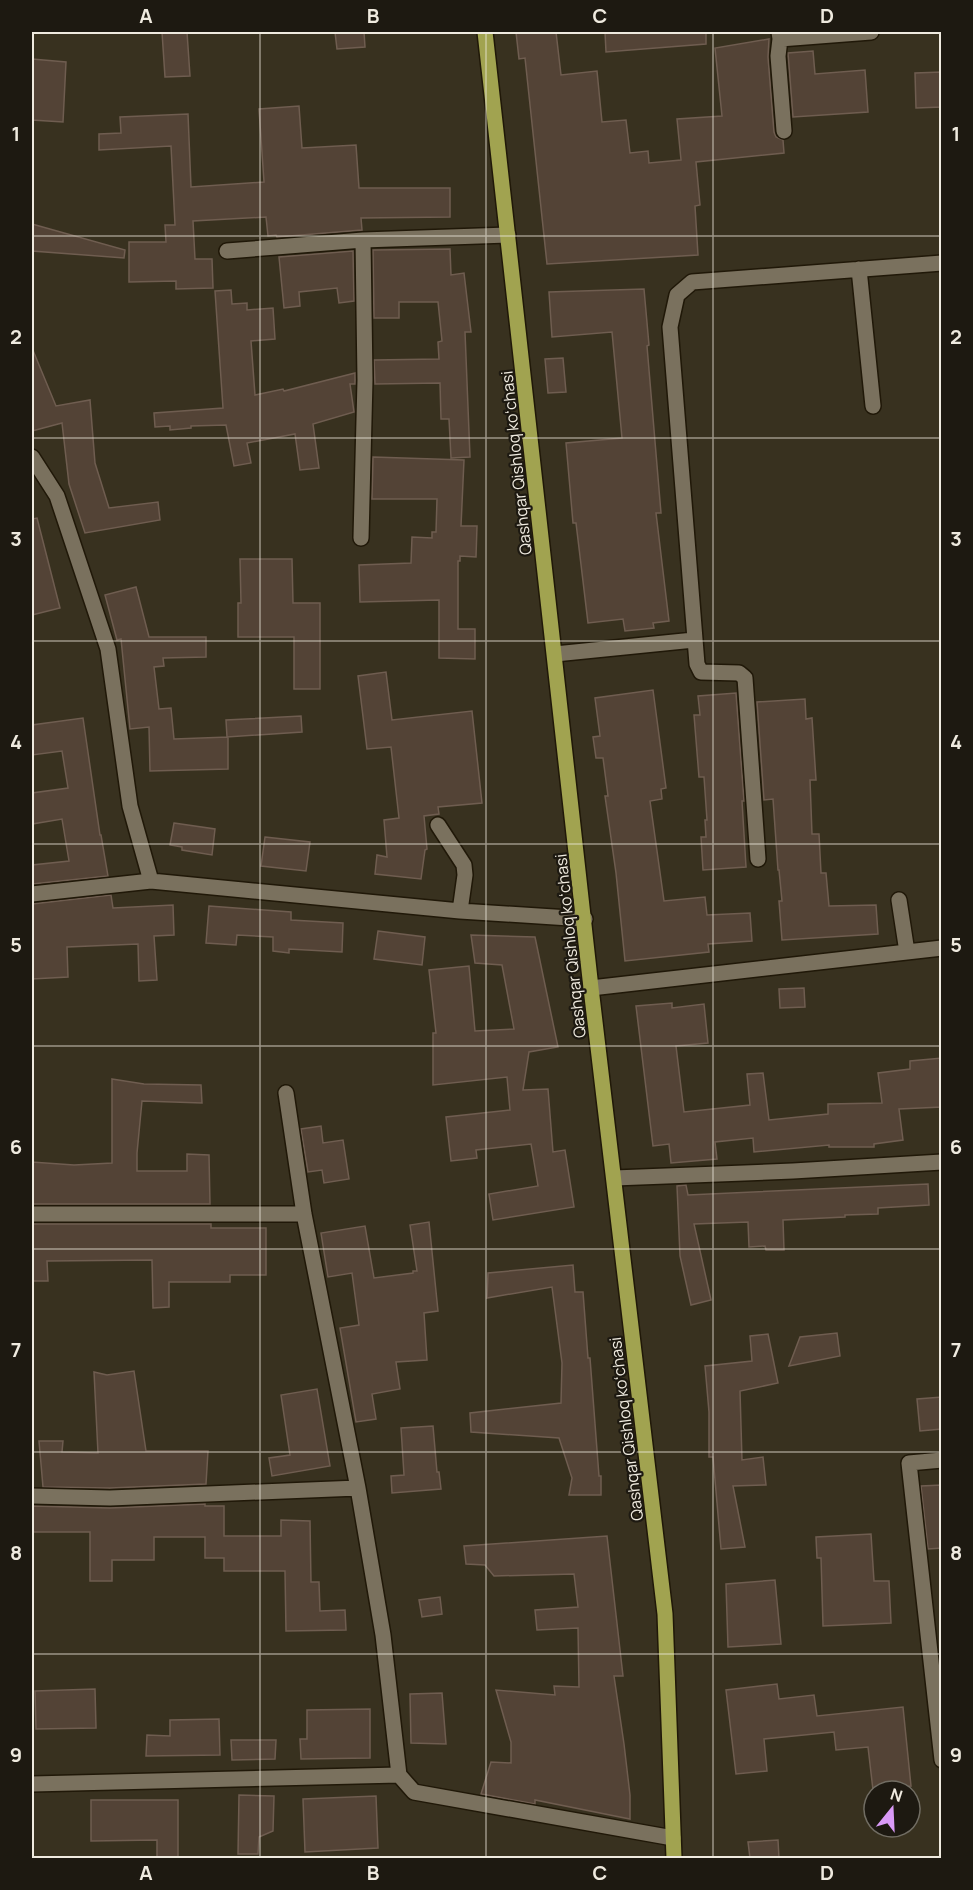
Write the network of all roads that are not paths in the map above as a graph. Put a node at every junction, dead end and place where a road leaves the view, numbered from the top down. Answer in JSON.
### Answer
{"nodes":[{"id":1,"x":485,"y":32,"type":"edge"},
{"id":2,"x":871,"y":32,"type":"edge"},
{"id":3,"x":780,"y":35,"type":"edge"},
{"id":4,"x":784,"y":131,"type":"dead end"},
{"id":5,"x":508,"y":236,"type":"junction"},
{"id":6,"x":363,"y":240,"type":"junction"},
{"id":7,"x":227,"y":251,"type":"dead end"},
{"id":8,"x":942,"y":263,"type":"edge"},
{"id":9,"x":859,"y":269,"type":"junction"},
{"id":10,"x":873,"y":406,"type":"dead end"},
{"id":11,"x":32,"y":457,"type":"edge"},
{"id":12,"x":361,"y":538,"type":"dead end"},
{"id":13,"x":694,"y":640,"type":"junction"},
{"id":14,"x":555,"y":654,"type":"junction"},
{"id":15,"x":438,"y":825,"type":"dead end"},
{"id":16,"x":758,"y":860,"type":"dead end"},
{"id":17,"x":151,"y":881,"type":"junction"},
{"id":18,"x":32,"y":894,"type":"edge"},
{"id":19,"x":899,"y":900,"type":"dead end"},
{"id":20,"x":460,"y":911,"type":"junction"},
{"id":21,"x":585,"y":919,"type":"junction"},
{"id":22,"x":942,"y":948,"type":"edge"},
{"id":23,"x":907,"y":952,"type":"junction"},
{"id":24,"x":591,"y":988,"type":"junction"},
{"id":25,"x":286,"y":1093,"type":"dead end"},
{"id":26,"x":942,"y":1162,"type":"edge"},
{"id":27,"x":614,"y":1178,"type":"junction"},
{"id":28,"x":32,"y":1214,"type":"edge"},
{"id":29,"x":304,"y":1214,"type":"junction"},
{"id":30,"x":942,"y":1460,"type":"edge"},
{"id":31,"x":358,"y":1488,"type":"junction"},
{"id":32,"x":32,"y":1496,"type":"edge"},
{"id":33,"x":942,"y":1760,"type":"edge"},
{"id":34,"x":399,"y":1775,"type":"junction"},
{"id":35,"x":32,"y":1784,"type":"edge"},
{"id":36,"x":673,"y":1838,"type":"junction"},
{"id":37,"x":674,"y":1858,"type":"edge"}],
"edges":[{"from":1,"to":5,"type":"main road","name":"Qashqar Qishloq koʻchasi"},
{"from":2,"to":3,"type":"street"},
{"from":3,"to":4,"type":"street"},
{"from":5,"to":6,"type":"street"},
{"from":5,"to":14,"type":"main road","name":"Qashqar Qishloq koʻchasi"},
{"from":6,"to":7,"type":"street"},
{"from":6,"to":12,"type":"street"},
{"from":8,"to":9,"type":"street"},
{"from":9,"to":10,"type":"street"},
{"from":9,"to":13,"type":"street"},
{"from":11,"to":17,"type":"street"},
{"from":13,"to":14,"type":"street"},
{"from":13,"to":16,"type":"street"},
{"from":14,"to":21,"type":"main road","name":"Qashqar Qishloq koʻchasi"},
{"from":15,"to":20,"type":"street"},
{"from":17,"to":18,"type":"street"},
{"from":17,"to":20,"type":"street"},
{"from":19,"to":23,"type":"street"},
{"from":20,"to":21,"type":"street"},
{"from":21,"to":24,"type":"main road","name":"Qashqar Qishloq koʻchasi"},
{"from":22,"to":23,"type":"street"},
{"from":23,"to":24,"type":"street"},
{"from":24,"to":27,"type":"main road","name":"Qashqar Qishloq koʻchasi"},
{"from":25,"to":29,"type":"street"},
{"from":26,"to":27,"type":"street"},
{"from":27,"to":36,"type":"main road","name":"Qashqar Qishloq koʻchasi"},
{"from":28,"to":29,"type":"street"},
{"from":29,"to":31,"type":"street"},
{"from":30,"to":33,"type":"street"},
{"from":31,"to":32,"type":"street"},
{"from":31,"to":34,"type":"street"},
{"from":34,"to":35,"type":"street"},
{"from":34,"to":36,"type":"street"},
{"from":36,"to":37,"type":"main road","name":"Qashqar Qishloq koʻchasi"}]}
